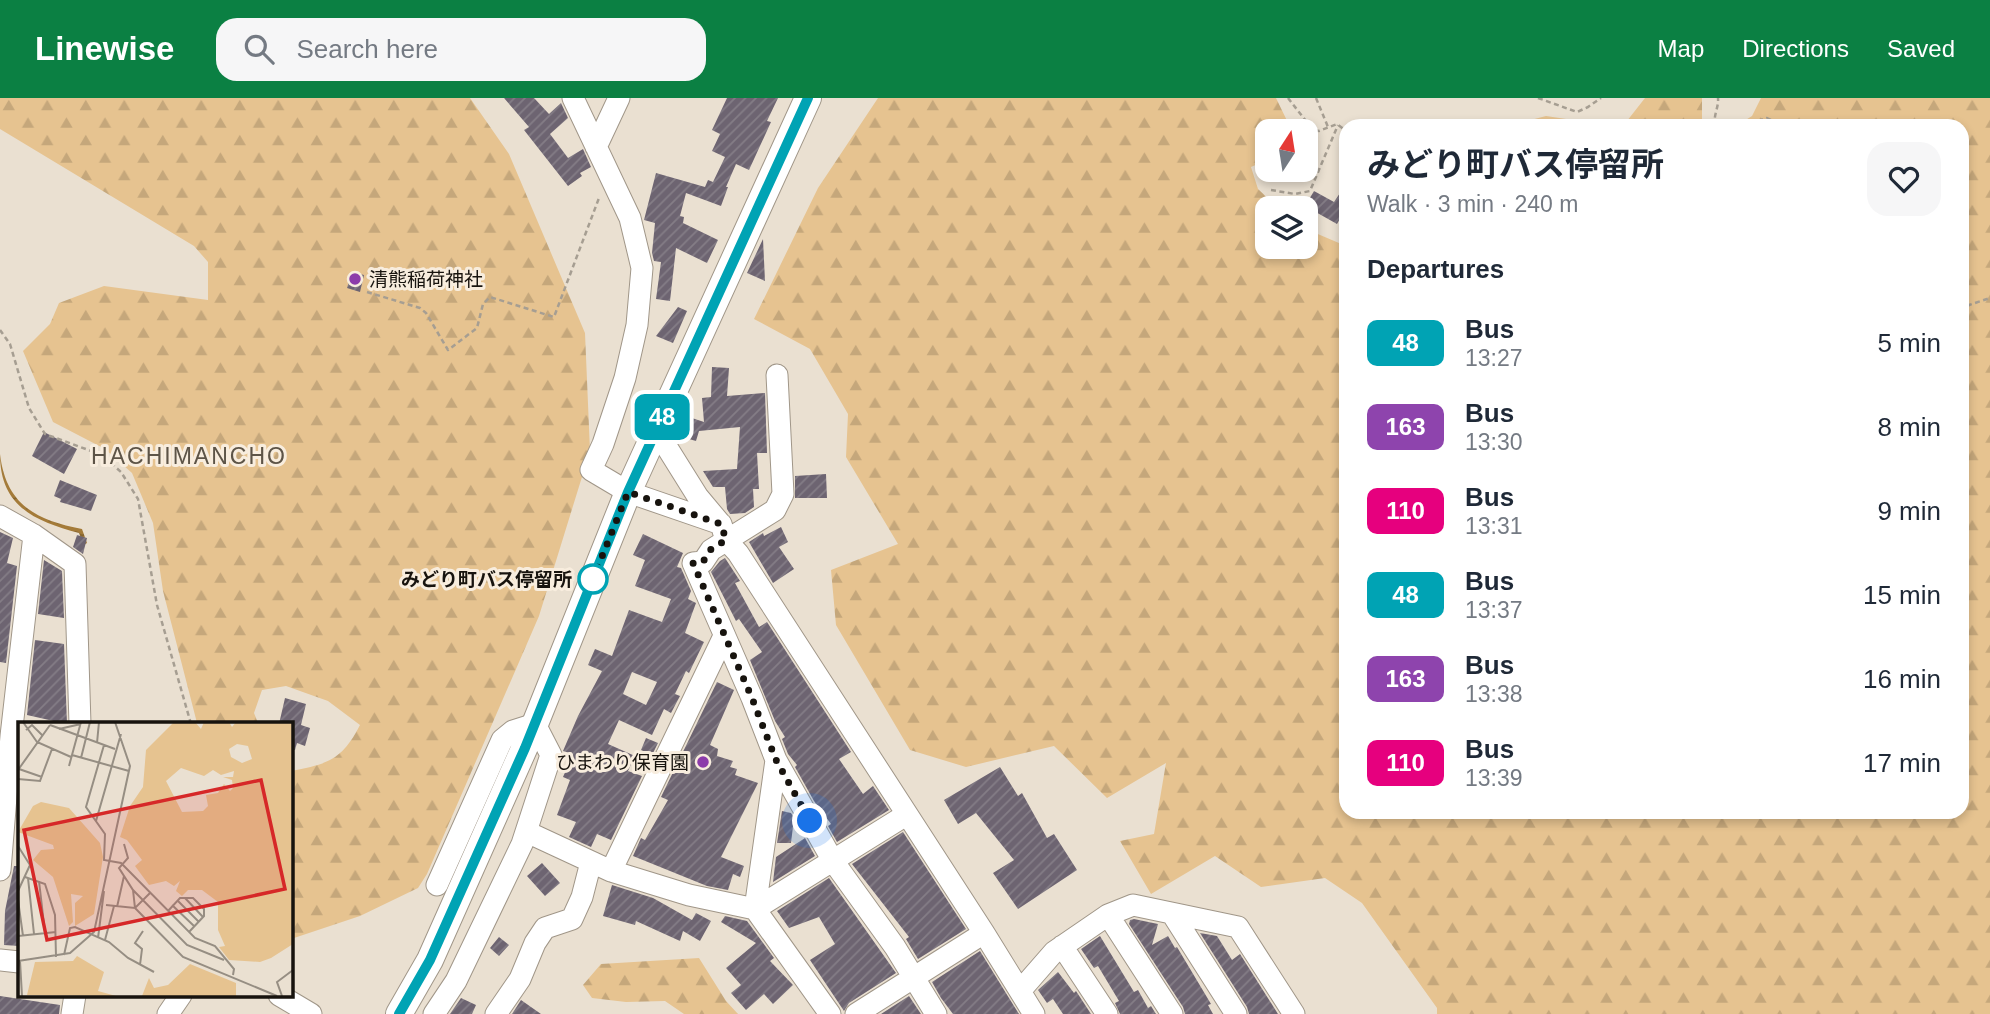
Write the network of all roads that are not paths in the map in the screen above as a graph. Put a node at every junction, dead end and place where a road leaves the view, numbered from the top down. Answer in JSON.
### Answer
{"nodes":[{"id":1,"x":573,"y":98,"type":"edge"},
{"id":2,"x":619,"y":98,"type":"edge"},
{"id":3,"x":808,"y":98,"type":"edge"},
{"id":4,"x":596,"y":147,"type":"junction"},
{"id":5,"x":777,"y":375,"type":"dead end"},
{"id":6,"x":668,"y":449,"type":"dead end"},
{"id":7,"x":628,"y":492,"type":"junction"},
{"id":8,"x":0,"y":516,"type":"edge"},
{"id":9,"x":724,"y":532,"type":"junction"},
{"id":10,"x":34,"y":535,"type":"junction"},
{"id":11,"x":724,"y":636,"type":"junction"},
{"id":12,"x":9,"y":668,"type":"edge"},
{"id":13,"x":80,"y":722,"type":"edge"},
{"id":14,"x":535,"y":724,"type":"junction"},
{"id":15,"x":776,"y":760,"type":"junction"},
{"id":16,"x":8,"y":813,"type":"edge"},
{"id":17,"x":906,"y":815,"type":"junction"},
{"id":18,"x":527,"y":832,"type":"junction"},
{"id":19,"x":833,"y":861,"type":"junction"},
{"id":20,"x":591,"y":862,"type":"junction"},
{"id":21,"x":0,"y":870,"type":"edge"},
{"id":22,"x":611,"y":871,"type":"junction"},
{"id":23,"x":437,"y":885,"type":"dead end"},
{"id":24,"x":755,"y":909,"type":"junction"},
{"id":25,"x":1108,"y":915,"type":"junction"},
{"id":26,"x":1173,"y":915,"type":"junction"},
{"id":27,"x":984,"y":933,"type":"junction"},
{"id":28,"x":1062,"y":946,"type":"junction"},
{"id":29,"x":0,"y":960,"type":"edge"},
{"id":30,"x":18,"y":962,"type":"edge"},
{"id":31,"x":914,"y":978,"type":"junction"},
{"id":32,"x":1020,"y":991,"type":"junction"},
{"id":33,"x":75,"y":996,"type":"edge"},
{"id":34,"x":180,"y":996,"type":"edge"},
{"id":35,"x":281,"y":996,"type":"edge"},
{"id":36,"x":72,"y":1014,"type":"edge"},
{"id":37,"x":168,"y":1014,"type":"edge"},
{"id":38,"x":310,"y":1014,"type":"edge"},
{"id":39,"x":399,"y":1014,"type":"edge"},
{"id":40,"x":434,"y":1014,"type":"edge"},
{"id":41,"x":496,"y":1014,"type":"edge"},
{"id":42,"x":830,"y":1014,"type":"edge"},
{"id":43,"x":856,"y":1014,"type":"edge"},
{"id":44,"x":936,"y":1014,"type":"edge"},
{"id":45,"x":1034,"y":1014,"type":"edge"},
{"id":46,"x":1107,"y":1014,"type":"edge"},
{"id":47,"x":1172,"y":1014,"type":"edge"},
{"id":48,"x":1236,"y":1014,"type":"edge"},
{"id":49,"x":1294,"y":1014,"type":"edge"}],
"edges":[{"from":1,"to":4,"type":"street"},
{"from":2,"to":4,"type":"street"},
{"from":3,"to":7,"type":"main road"},
{"from":4,"to":7,"type":"street"},
{"from":5,"to":9,"type":"street"},
{"from":6,"to":9,"type":"street"},
{"from":7,"to":9,"type":"street"},
{"from":7,"to":14,"type":"main road"},
{"from":8,"to":10,"type":"street"},
{"from":9,"to":11,"type":"street"},
{"from":9,"to":17,"type":"street"},
{"from":10,"to":12,"type":"street"},
{"from":10,"to":13,"type":"street"},
{"from":11,"to":15,"type":"street"},
{"from":11,"to":22,"type":"street"},
{"from":12,"to":16,"type":"street"},
{"from":14,"to":18,"type":"street"},
{"from":14,"to":23,"type":"street"},
{"from":14,"to":39,"type":"main road"},
{"from":15,"to":19,"type":"street"},
{"from":15,"to":24,"type":"street"},
{"from":16,"to":21,"type":"street"},
{"from":17,"to":19,"type":"street"},
{"from":17,"to":27,"type":"street"},
{"from":18,"to":20,"type":"street"},
{"from":18,"to":40,"type":"street"},
{"from":19,"to":24,"type":"street"},
{"from":19,"to":31,"type":"street"},
{"from":20,"to":22,"type":"street"},
{"from":20,"to":41,"type":"street"},
{"from":22,"to":24,"type":"street"},
{"from":24,"to":42,"type":"street"},
{"from":25,"to":26,"type":"street"},
{"from":25,"to":28,"type":"street"},
{"from":25,"to":47,"type":"street"},
{"from":26,"to":48,"type":"street"},
{"from":26,"to":49,"type":"street"},
{"from":27,"to":31,"type":"street"},
{"from":27,"to":32,"type":"street"},
{"from":28,"to":32,"type":"street"},
{"from":28,"to":46,"type":"street"},
{"from":29,"to":30,"type":"street"},
{"from":31,"to":43,"type":"street"},
{"from":31,"to":44,"type":"street"},
{"from":32,"to":45,"type":"street"},
{"from":33,"to":36,"type":"street"},
{"from":34,"to":37,"type":"street"},
{"from":35,"to":38,"type":"street"}]}
